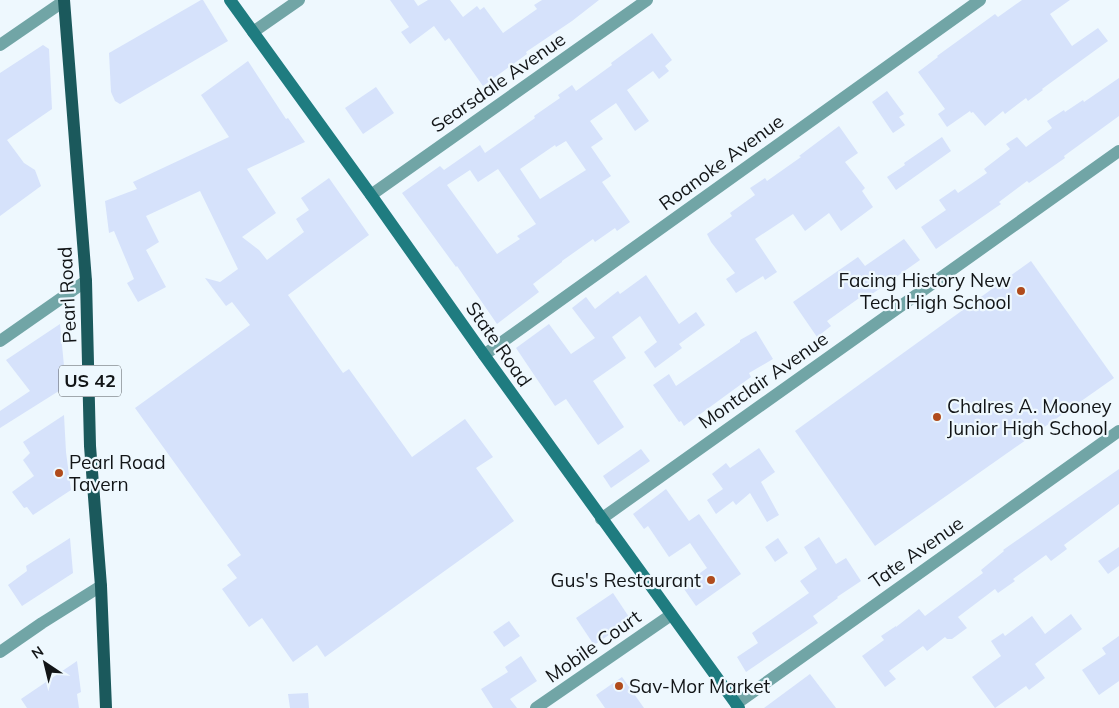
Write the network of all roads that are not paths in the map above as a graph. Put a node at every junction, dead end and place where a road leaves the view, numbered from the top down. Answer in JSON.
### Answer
{"nodes":[{"id":1,"x":64,"y":0,"type":"edge"},
{"id":2,"x":230,"y":0,"type":"edge"},
{"id":3,"x":299,"y":0,"type":"edge"},
{"id":4,"x":647,"y":0,"type":"edge"},
{"id":5,"x":980,"y":0,"type":"edge"},
{"id":6,"x":252,"y":32,"type":"junction"},
{"id":7,"x":0,"y":45,"type":"edge"},
{"id":8,"x":1119,"y":151,"type":"edge"},
{"id":9,"x":371,"y":195,"type":"junction"},
{"id":10,"x":86,"y":281,"type":"junction"},
{"id":11,"x":0,"y":341,"type":"edge"},
{"id":12,"x":484,"y":355,"type":"junction"},
{"id":13,"x":1119,"y":431,"type":"edge"},
{"id":14,"x":601,"y":518,"type":"junction"},
{"id":15,"x":101,"y":586,"type":"junction"},
{"id":16,"x":671,"y":615,"type":"junction"},
{"id":17,"x":0,"y":652,"type":"edge"},
{"id":18,"x":541,"y":706,"type":"edge"},
{"id":19,"x":737,"y":706,"type":"edge"},
{"id":20,"x":106,"y":708,"type":"edge"}],
"edges":[{"from":1,"to":7,"type":"street"},
{"from":1,"to":10,"type":"main road","name":"Pearl Road","number":"US 42"},
{"from":2,"to":6,"type":"main road","name":"State Road"},
{"from":3,"to":6,"type":"street"},
{"from":4,"to":9,"type":"street","name":"Searsdale Avenue"},
{"from":5,"to":12,"type":"street","name":"Roanoke Avenue"},
{"from":6,"to":9,"type":"main road","name":"State Road"},
{"from":8,"to":14,"type":"street","name":"Montclair Avenue"},
{"from":9,"to":12,"type":"main road","name":"State Road"},
{"from":10,"to":11,"type":"street"},
{"from":10,"to":15,"type":"main road","name":"Pearl Road","number":"US 42"},
{"from":12,"to":14,"type":"main road","name":"State Road"},
{"from":13,"to":19,"type":"street","name":"Tate Avenue"},
{"from":14,"to":16,"type":"main road","name":"State Road"},
{"from":15,"to":17,"type":"street"},
{"from":15,"to":20,"type":"main road","name":"Pearl Road","number":"US 42"},
{"from":16,"to":18,"type":"street","name":"Mobile Court"},
{"from":16,"to":19,"type":"main road","name":"State Road"}]}
